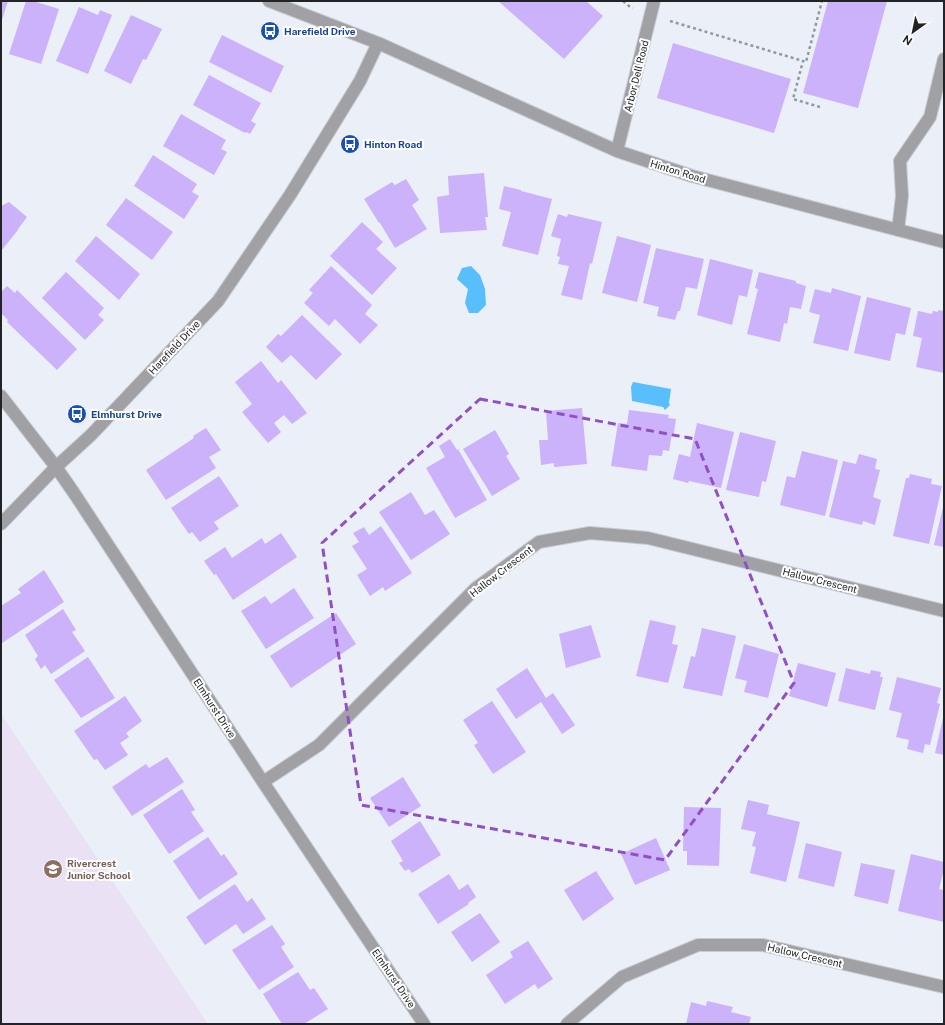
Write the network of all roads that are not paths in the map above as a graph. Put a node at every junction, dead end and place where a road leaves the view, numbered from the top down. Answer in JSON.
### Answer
{"nodes":[{"id":1,"x":269,"y":1,"type":"edge"},
{"id":2,"x":654,"y":1,"type":"edge"},
{"id":3,"x":378,"y":43,"type":"junction"},
{"id":4,"x":944,"y":59,"type":"edge"},
{"id":5,"x":617,"y":151,"type":"junction"},
{"id":6,"x":898,"y":230,"type":"junction"},
{"id":7,"x":944,"y":242,"type":"edge"},
{"id":8,"x":1,"y":396,"type":"edge"},
{"id":9,"x":56,"y":467,"type":"junction"},
{"id":10,"x":1,"y":524,"type":"edge"},
{"id":11,"x":944,"y":611,"type":"edge"},
{"id":12,"x":263,"y":782,"type":"junction"},
{"id":13,"x":944,"y":987,"type":"edge"},
{"id":14,"x":424,"y":1024,"type":"edge"},
{"id":15,"x":567,"y":1024,"type":"edge"}],
"edges":[{"from":1,"to":3,"type":"street","name":"Hinton Road"},
{"from":2,"to":5,"type":"street","name":"Arbor Dell Road"},
{"from":3,"to":5,"type":"street","name":"Hinton Road"},
{"from":3,"to":9,"type":"street","name":"Harefield Drive"},
{"from":4,"to":6,"type":"street"},
{"from":5,"to":6,"type":"street","name":"Hinton Road"},
{"from":6,"to":7,"type":"street","name":"Hinton Road"},
{"from":8,"to":9,"type":"street","name":"Elmhurst Drive"},
{"from":9,"to":10,"type":"street","name":"Harefield Drive"},
{"from":9,"to":12,"type":"street","name":"Elmhurst Drive"},
{"from":11,"to":12,"type":"street","name":"Hallow Crescent"},
{"from":12,"to":14,"type":"street","name":"Elmhurst Drive"},
{"from":13,"to":15,"type":"street","name":"Hallow Crescent"}]}
